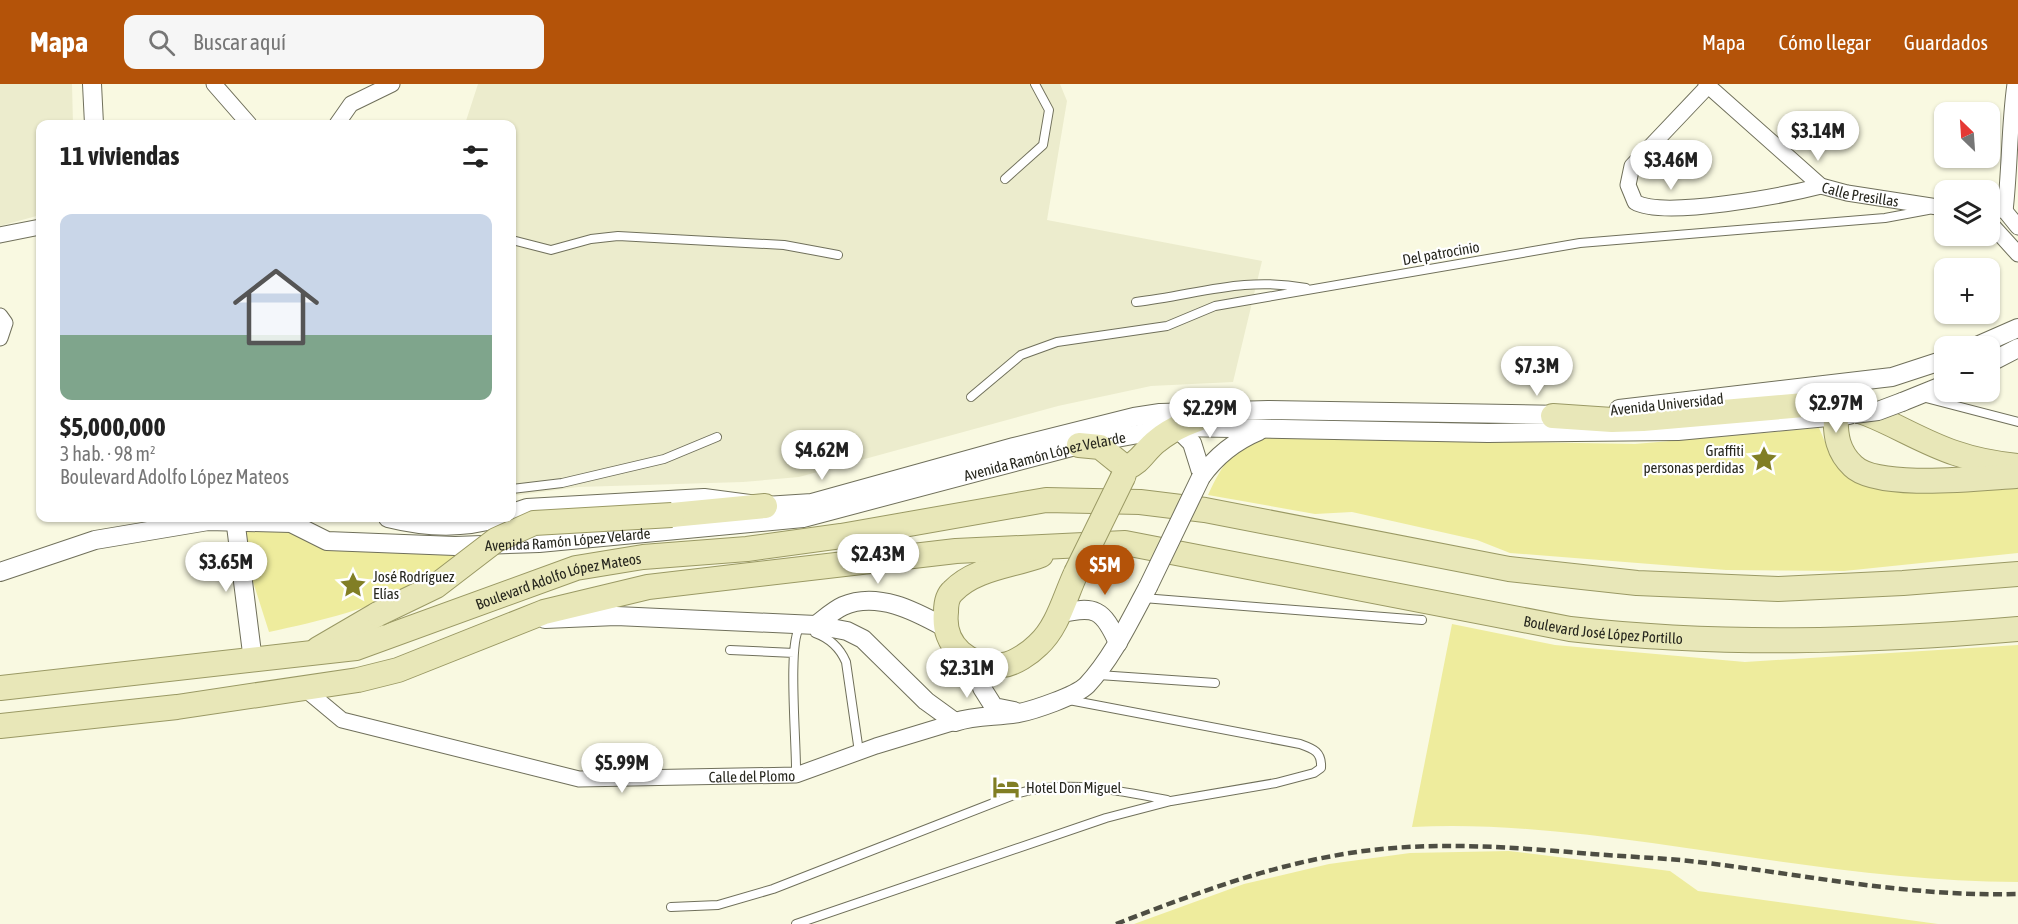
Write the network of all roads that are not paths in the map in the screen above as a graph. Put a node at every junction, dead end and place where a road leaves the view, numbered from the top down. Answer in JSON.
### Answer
{"nodes":[{"id":1,"x":92,"y":84,"type":"edge"},
{"id":2,"x":214,"y":84,"type":"edge"},
{"id":3,"x":392,"y":84,"type":"edge"},
{"id":4,"x":1035,"y":84,"type":"edge"},
{"id":5,"x":2015,"y":84,"type":"edge"},
{"id":6,"x":1707,"y":85,"type":"edge"},
{"id":7,"x":94,"y":120,"type":"edge"},
{"id":8,"x":246,"y":120,"type":"edge"},
{"id":9,"x":340,"y":120,"type":"edge"},
{"id":10,"x":1005,"y":179,"type":"dead end"},
{"id":11,"x":1821,"y":186,"type":"junction"},
{"id":12,"x":1934,"y":207,"type":"edge"},
{"id":13,"x":1934,"y":209,"type":"edge"},
{"id":14,"x":2000,"y":210,"type":"edge"},
{"id":15,"x":2005,"y":211,"type":"junction"},
{"id":16,"x":36,"y":227,"type":"edge"},
{"id":17,"x":2018,"y":227,"type":"edge"},
{"id":18,"x":2000,"y":234,"type":"edge"},
{"id":19,"x":0,"y":235,"type":"edge"},
{"id":20,"x":516,"y":241,"type":"edge"},
{"id":21,"x":2018,"y":254,"type":"edge"},
{"id":22,"x":838,"y":255,"type":"dead end"},
{"id":23,"x":1313,"y":289,"type":"junction"},
{"id":24,"x":1136,"y":302,"type":"dead end"},
{"id":25,"x":0,"y":316,"type":"edge"},
{"id":26,"x":2018,"y":328,"type":"edge"},
{"id":27,"x":2000,"y":336,"type":"edge"},
{"id":28,"x":0,"y":338,"type":"edge"},
{"id":29,"x":2018,"y":348,"type":"edge"},
{"id":30,"x":2000,"y":357,"type":"edge"},
{"id":31,"x":1934,"y":363,"type":"edge"},
{"id":32,"x":1934,"y":390,"type":"edge"},
{"id":33,"x":1920,"y":396,"type":"junction"},
{"id":34,"x":971,"y":398,"type":"dead end"},
{"id":35,"x":1220,"y":411,"type":"joint"},
{"id":36,"x":1553,"y":416,"type":"junction"},
{"id":37,"x":1835,"y":416,"type":"junction"},
{"id":38,"x":1168,"y":420,"type":"junction"},
{"id":39,"x":2018,"y":422,"type":"edge"},
{"id":40,"x":1135,"y":425,"type":"junction"},
{"id":41,"x":1269,"y":427,"type":"junction"},
{"id":42,"x":717,"y":436,"type":"dead end"},
{"id":43,"x":1079,"y":445,"type":"junction"},
{"id":44,"x":2018,"y":466,"type":"edge"},
{"id":45,"x":1124,"y":473,"type":"junction"},
{"id":46,"x":1202,"y":476,"type":"junction"},
{"id":47,"x":2018,"y":476,"type":"edge"},
{"id":48,"x":516,"y":489,"type":"edge"},
{"id":49,"x":765,"y":506,"type":"junction"},
{"id":50,"x":516,"y":512,"type":"edge"},
{"id":51,"x":166,"y":522,"type":"edge"},
{"id":52,"x":202,"y":522,"type":"edge"},
{"id":53,"x":235,"y":522,"type":"edge"},
{"id":54,"x":277,"y":522,"type":"edge"},
{"id":55,"x":405,"y":522,"type":"edge"},
{"id":56,"x":434,"y":522,"type":"edge"},
{"id":57,"x":456,"y":522,"type":"edge"},
{"id":58,"x":486,"y":522,"type":"edge"},
{"id":59,"x":413,"y":524,"type":"junction"},
{"id":60,"x":397,"y":545,"type":"junction"},
{"id":61,"x":1068,"y":545,"type":"junction"},
{"id":62,"x":1194,"y":555,"type":"joint"},
{"id":63,"x":0,"y":564,"type":"edge"},
{"id":64,"x":0,"y":572,"type":"edge"},
{"id":65,"x":2018,"y":574,"type":"edge"},
{"id":66,"x":1145,"y":593,"type":"junction"},
{"id":67,"x":1059,"y":614,"type":"junction"},
{"id":68,"x":525,"y":620,"type":"junction"},
{"id":69,"x":1422,"y":620,"type":"dead end"},
{"id":70,"x":816,"y":625,"type":"junction"},
{"id":71,"x":944,"y":627,"type":"junction"},
{"id":72,"x":2018,"y":629,"type":"edge"},
{"id":73,"x":795,"y":633,"type":"junction"},
{"id":74,"x":1118,"y":643,"type":"junction"},
{"id":75,"x":730,"y":650,"type":"dead end"},
{"id":76,"x":794,"y":653,"type":"junction"},
{"id":77,"x":309,"y":655,"type":"junction"},
{"id":78,"x":253,"y":661,"type":"junction"},
{"id":79,"x":1004,"y":665,"type":"junction"},
{"id":80,"x":1094,"y":675,"type":"junction"},
{"id":81,"x":1215,"y":683,"type":"dead end"},
{"id":82,"x":0,"y":688,"type":"edge"},
{"id":83,"x":306,"y":690,"type":"junction"},
{"id":84,"x":1062,"y":699,"type":"junction"},
{"id":85,"x":1020,"y":713,"type":"junction"},
{"id":86,"x":955,"y":722,"type":"junction"},
{"id":87,"x":0,"y":726,"type":"edge"},
{"id":88,"x":859,"y":752,"type":"junction"},
{"id":89,"x":796,"y":775,"type":"junction"},
{"id":90,"x":1171,"y":801,"type":"junction"},
{"id":91,"x":671,"y":907,"type":"dead end"},
{"id":92,"x":796,"y":924,"type":"edge"}],
"edges":[{"from":1,"to":7,"type":"street"},
{"from":2,"to":8,"type":"street"},
{"from":3,"to":9,"type":"street"},
{"from":4,"to":10,"type":"lane"},
{"from":5,"to":15,"type":"street"},
{"from":6,"to":11,"type":"street","name":"Calle Presillas"},
{"from":6,"to":11,"type":"street"},
{"from":11,"to":12,"type":"street","name":"Calle Presillas"},
{"from":13,"to":23,"type":"lane","name":"Del patrocinio"},
{"from":14,"to":15,"type":"street"},
{"from":15,"to":17,"type":"street"},
{"from":16,"to":19,"type":"street"},
{"from":18,"to":21,"type":"street"},
{"from":20,"to":22,"type":"lane"},
{"from":23,"to":24,"type":"lane"},
{"from":23,"to":34,"type":"lane","name":"Del patrocinio"},
{"from":25,"to":28,"type":"street"},
{"from":26,"to":27,"type":"street"},
{"from":29,"to":30,"type":"street"},
{"from":31,"to":36,"type":"street","name":"Avenida Universidad"},
{"from":32,"to":33,"type":"street"},
{"from":33,"to":37,"type":"street","name":"Avenida Universidad","bridge":true},
{"from":33,"to":39,"type":"lane"},
{"from":35,"to":36,"type":"street","name":"Avenida Universidad"},
{"from":35,"to":38,"type":"main road"},
{"from":36,"to":44,"type":"main road"},
{"from":37,"to":41,"type":"street","name":"Avenida Universidad"},
{"from":37,"to":47,"type":"main road"},
{"from":38,"to":40,"type":"street","name":"Avenida Universidad"},
{"from":38,"to":41,"type":"street","name":"Avenida Universidad"},
{"from":38,"to":45,"type":"main road"},
{"from":38,"to":46,"type":"street"},
{"from":40,"to":43,"type":"street","name":"Avenida Ramón López Velarde"},
{"from":40,"to":49,"type":"street","name":"Avenida Ramón López Velarde"},
{"from":41,"to":46,"type":"street"},
{"from":42,"to":48,"type":"lane"},
{"from":43,"to":45,"type":"main road"},
{"from":43,"to":60,"type":"street","name":"Avenida Ramón López Velarde"},
{"from":45,"to":67,"type":"main road","bridge":true},
{"from":46,"to":66,"type":"street","bridge":true},
{"from":49,"to":50,"type":"street","name":"Avenida Ramón López Velarde"},
{"from":49,"to":77,"type":"main road","bridge":true},
{"from":51,"to":63,"type":"street"},
{"from":52,"to":64,"type":"street","name":"Avenida Ramón López Velarde"},
{"from":53,"to":78,"type":"street"},
{"from":54,"to":60,"type":"street","name":"Avenida Ramón López Velarde"},
{"from":55,"to":59,"type":"street","name":"Avenida Ramón López Velarde"},
{"from":56,"to":59,"type":"street","name":"Avenida Ramón López Velarde"},
{"from":57,"to":58,"type":"street","name":"Avenida Ramón López Velarde"},
{"from":59,"to":60,"type":"street"},
{"from":61,"to":62,"type":"main road","name":"Boulevard Adolfo López Mateos"},
{"from":61,"to":68,"type":"main road","name":"Boulevard Adolfo López Mateos"},
{"from":61,"to":71,"type":"main road"},
{"from":62,"to":72,"type":"main road","name":"Boulevard José López Portillo"},
{"from":65,"to":77,"type":"main road","name":"Boulevard Adolfo López Mateos"},
{"from":66,"to":69,"type":"lane"},
{"from":66,"to":74,"type":"street"},
{"from":67,"to":74,"type":"street"},
{"from":67,"to":79,"type":"main road"},
{"from":68,"to":70,"type":"street","name":"Boulevard Adolfo López Mateos"},
{"from":68,"to":83,"type":"main road","name":"Boulevard Adolfo López Mateos"},
{"from":70,"to":71,"type":"street"},
{"from":70,"to":73,"type":"lane"},
{"from":70,"to":86,"type":"street","name":"Boulevard Adolfo López Mateos"},
{"from":71,"to":79,"type":"main road"},
{"from":73,"to":76,"type":"lane"},
{"from":73,"to":88,"type":"lane"},
{"from":74,"to":80,"type":"street"},
{"from":75,"to":76,"type":"lane"},
{"from":76,"to":89,"type":"lane"},
{"from":77,"to":78,"type":"main road","name":"Boulevard Adolfo López Mateos"},
{"from":78,"to":82,"type":"main road","name":"Boulevard Adolfo López Mateos"},
{"from":79,"to":85,"type":"street"},
{"from":80,"to":81,"type":"lane"},
{"from":80,"to":84,"type":"street"},
{"from":83,"to":87,"type":"main road","name":"Boulevard Adolfo López Mateos"},
{"from":83,"to":89,"type":"street","name":"Calle del Plomo"},
{"from":84,"to":85,"type":"street"},
{"from":84,"to":90,"type":"lane"},
{"from":85,"to":86,"type":"street"},
{"from":86,"to":88,"type":"street","name":"Calle del Plomo"},
{"from":88,"to":89,"type":"street","name":"Calle del Plomo"},
{"from":90,"to":91,"type":"lane"},
{"from":90,"to":92,"type":"lane"}]}
